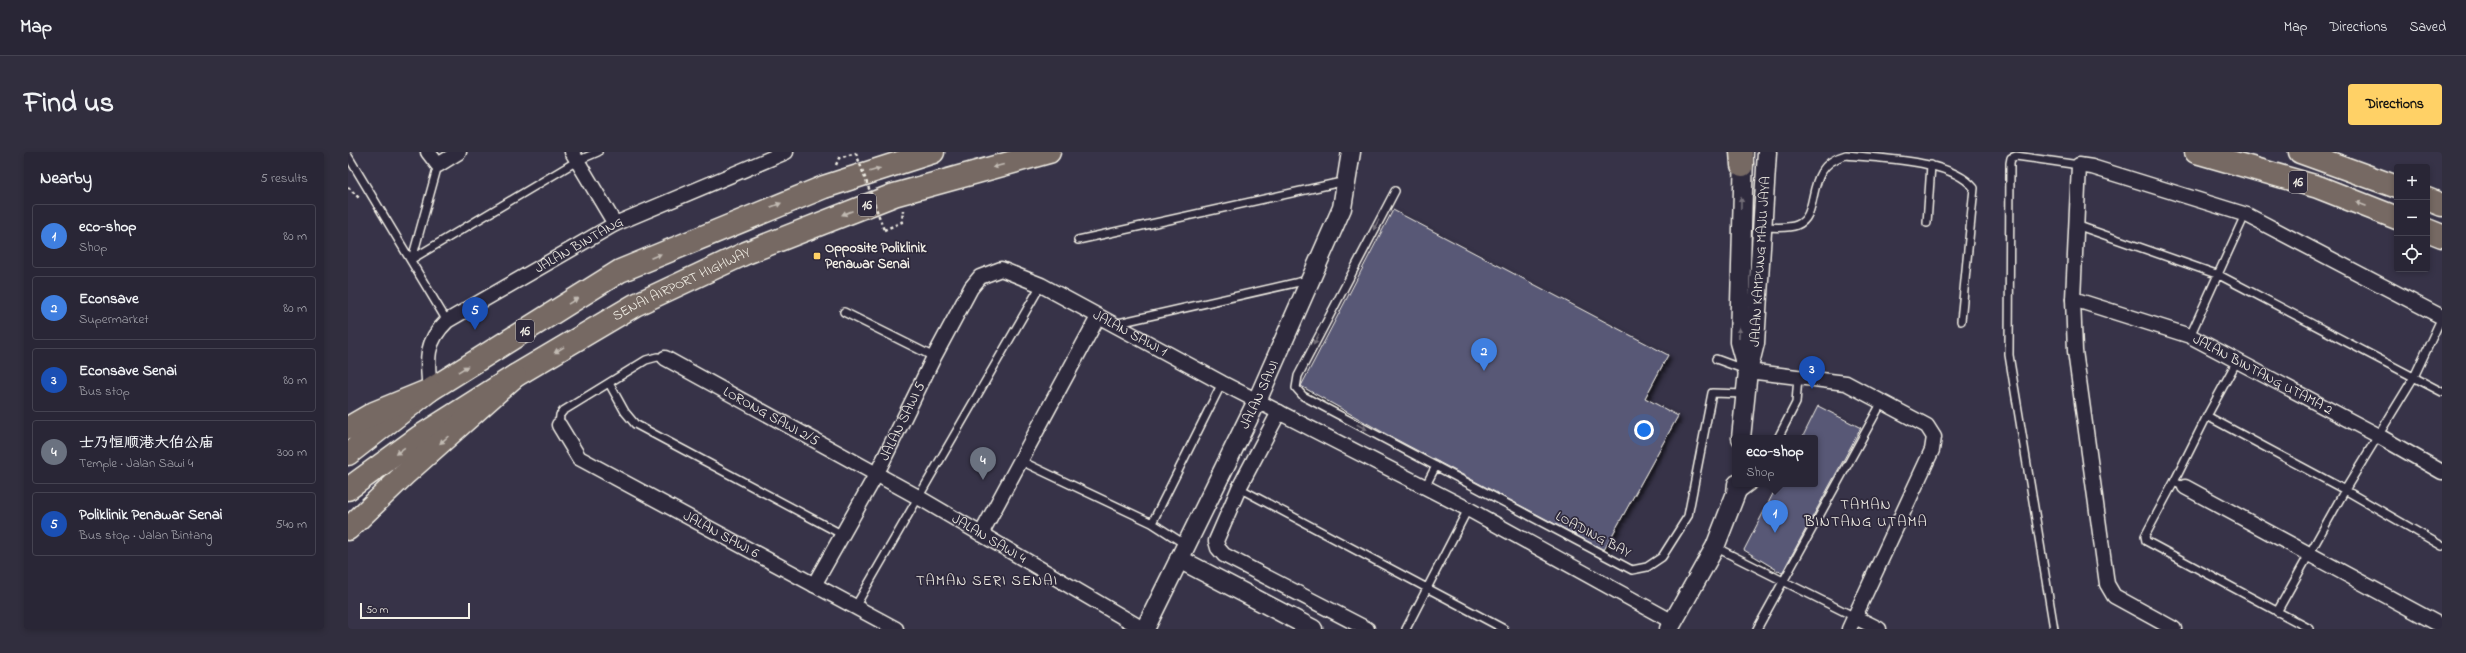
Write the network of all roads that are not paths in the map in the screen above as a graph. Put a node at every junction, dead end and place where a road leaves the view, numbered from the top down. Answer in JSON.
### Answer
{"nodes":[{"id":1,"x":428,"y":152,"type":"edge"},
{"id":2,"x":459,"y":152,"type":"edge"},
{"id":3,"x":598,"y":152,"type":"edge"},
{"id":4,"x":786,"y":152,"type":"edge"},
{"id":5,"x":933,"y":152,"type":"edge"},
{"id":6,"x":1049,"y":152,"type":"edge"},
{"id":7,"x":1351,"y":152,"type":"edge"},
{"id":8,"x":1766,"y":152,"type":"edge"},
{"id":9,"x":2196,"y":152,"type":"edge"},
{"id":10,"x":2300,"y":152,"type":"edge"},
{"id":11,"x":348,"y":156,"type":"edge"},
{"id":12,"x":905,"y":156,"type":"edge"},
{"id":13,"x":1742,"y":156,"type":"edge"},
{"id":14,"x":574,"y":157,"type":"edge"},
{"id":15,"x":438,"y":165,"type":"junction"},
{"id":16,"x":1931,"y":165,"type":"junction"},
{"id":17,"x":2079,"y":165,"type":"junction"},
{"id":18,"x":1347,"y":181,"type":"junction"},
{"id":19,"x":2394,"y":186,"type":"edge"},
{"id":20,"x":1394,"y":191,"type":"dead end"},
{"id":21,"x":2430,"y":200,"type":"edge"},
{"id":22,"x":2442,"y":205,"type":"edge"},
{"id":23,"x":2245,"y":215,"type":"junction"},
{"id":24,"x":2394,"y":217,"type":"edge"},
{"id":25,"x":1927,"y":223,"type":"dead end"},
{"id":26,"x":615,"y":224,"type":"junction"},
{"id":27,"x":2075,"y":225,"type":"junction"},
{"id":28,"x":1763,"y":227,"type":"junction"},
{"id":29,"x":2430,"y":231,"type":"edge"},
{"id":30,"x":2442,"y":236,"type":"edge"},
{"id":31,"x":1078,"y":240,"type":"dead end"},
{"id":32,"x":412,"y":259,"type":"junction"},
{"id":33,"x":1001,"y":269,"type":"joint"},
{"id":34,"x":2218,"y":275,"type":"junction"},
{"id":35,"x":1311,"y":279,"type":"junction"},
{"id":36,"x":1041,"y":285,"type":"junction"},
{"id":37,"x":2073,"y":299,"type":"junction"},
{"id":38,"x":844,"y":312,"type":"dead end"},
{"id":39,"x":1098,"y":317,"type":"junction"},
{"id":40,"x":2442,"y":317,"type":"edge"},
{"id":41,"x":447,"y":321,"type":"junction"},
{"id":42,"x":1961,"y":321,"type":"dead end"},
{"id":43,"x":1112,"y":324,"type":"junction"},
{"id":44,"x":2190,"y":336,"type":"junction"},
{"id":45,"x":934,"y":357,"type":"junction"},
{"id":46,"x":665,"y":358,"type":"joint"},
{"id":47,"x":1716,"y":359,"type":"dead end"},
{"id":48,"x":2237,"y":361,"type":"junction"},
{"id":49,"x":1748,"y":371,"type":"junction"},
{"id":50,"x":515,"y":376,"type":"junction"},
{"id":51,"x":1798,"y":377,"type":"junction"},
{"id":52,"x":2414,"y":377,"type":"junction"},
{"id":53,"x":609,"y":383,"type":"junction"},
{"id":54,"x":1222,"y":383,"type":"junction"},
{"id":55,"x":430,"y":390,"type":"junction"},
{"id":56,"x":2442,"y":392,"type":"edge"},
{"id":57,"x":1745,"y":394,"type":"junction"},
{"id":58,"x":1257,"y":401,"type":"junction"},
{"id":59,"x":1882,"y":402,"type":"junction"},
{"id":60,"x":1279,"y":412,"type":"junction"},
{"id":61,"x":2207,"y":416,"type":"junction"},
{"id":62,"x":559,"y":425,"type":"joint"},
{"id":63,"x":348,"y":428,"type":"edge"},
{"id":64,"x":1741,"y":435,"type":"edge"},
{"id":65,"x":1780,"y":435,"type":"edge"},
{"id":66,"x":2379,"y":436,"type":"junction"},
{"id":67,"x":348,"y":454,"type":"edge"},
{"id":68,"x":1021,"y":461,"type":"junction"},
{"id":69,"x":1436,"y":466,"type":"junction"},
{"id":70,"x":2442,"y":472,"type":"edge"},
{"id":71,"x":876,"y":475,"type":"junction"},
{"id":72,"x":2180,"y":484,"type":"junction"},
{"id":73,"x":1425,"y":487,"type":"junction"},
{"id":74,"x":1746,"y":487,"type":"edge"},
{"id":75,"x":1239,"y":488,"type":"junction"},
{"id":76,"x":348,"y":489,"type":"edge"},
{"id":77,"x":2345,"y":490,"type":"junction"},
{"id":78,"x":1736,"y":491,"type":"edge"},
{"id":79,"x":918,"y":497,"type":"junction"},
{"id":80,"x":1468,"y":509,"type":"junction"},
{"id":81,"x":1152,"y":523,"type":"junction"},
{"id":82,"x":348,"y":529,"type":"edge"},
{"id":83,"x":981,"y":534,"type":"junction"},
{"id":84,"x":843,"y":535,"type":"junction"},
{"id":85,"x":2442,"y":546,"type":"edge"},
{"id":86,"x":1715,"y":547,"type":"junction"},
{"id":87,"x":1183,"y":552,"type":"junction"},
{"id":88,"x":2309,"y":553,"type":"junction"},
{"id":89,"x":1783,"y":580,"type":"junction"},
{"id":90,"x":814,"y":585,"type":"junction"},
{"id":91,"x":1427,"y":588,"type":"junction"},
{"id":92,"x":855,"y":607,"type":"junction"},
{"id":93,"x":2277,"y":612,"type":"junction"},
{"id":94,"x":1852,"y":623,"type":"edge"},
{"id":95,"x":1671,"y":625,"type":"edge"},
{"id":96,"x":2442,"y":626,"type":"edge"},
{"id":97,"x":896,"y":629,"type":"edge"},
{"id":98,"x":1144,"y":629,"type":"edge"},
{"id":99,"x":1313,"y":629,"type":"edge"},
{"id":100,"x":1367,"y":629,"type":"edge"},
{"id":101,"x":1406,"y":629,"type":"edge"},
{"id":102,"x":1504,"y":629,"type":"edge"},
{"id":103,"x":1757,"y":629,"type":"edge"},
{"id":104,"x":1879,"y":629,"type":"edge"},
{"id":105,"x":2054,"y":629,"type":"edge"},
{"id":106,"x":2174,"y":629,"type":"edge"},
{"id":107,"x":2310,"y":629,"type":"edge"}],
"edges":[{"from":1,"to":15,"type":"street"},
{"from":2,"to":15,"type":"street"},
{"from":3,"to":14,"type":"lane"},
{"from":4,"to":26,"type":"street","name":"JALAN BINTANG"},
{"from":5,"to":12,"type":"highway","number":"16"},
{"from":6,"to":50,"type":"highway","name":"SENAI AIRPORT HIGHWAY","number":"16","one_way":true},
{"from":7,"to":18,"type":"street","name":"JALAN SAWI"},
{"from":8,"to":28,"type":"street","name":"JALAN KAMPUNG MAJU JAYA"},
{"from":24,"to":9,"type":"highway","number":"16","one_way":true},
{"from":10,"to":19,"type":"highway","number":"16"},
{"from":11,"to":32,"type":"lane"},
{"from":55,"to":12,"type":"highway","number":"16","one_way":true},
{"from":49,"to":13,"type":"street","name":"JALAN KAMPUNG MAJU JAYA","one_way":true},
{"from":14,"to":26,"type":"street"},
{"from":14,"to":32,"type":"lane"},
{"from":15,"to":32,"type":"lane"},
{"from":16,"to":25,"type":"lane"},
{"from":16,"to":28,"type":"lane"},
{"from":16,"to":42,"type":"lane"},
{"from":17,"to":23,"type":"street"},
{"from":17,"to":27,"type":"street"},
{"from":17,"to":105,"type":"lane"},
{"from":18,"to":31,"type":"lane"},
{"from":18,"to":35,"type":"street","name":"JALAN SAWI"},
{"from":20,"to":69,"type":"lane","one_way":true},
{"from":21,"to":22,"type":"highway"},
{"from":23,"to":34,"type":"lane"},
{"from":23,"to":40,"type":"street"},
{"from":26,"to":41,"type":"street","name":"JALAN BINTANG"},
{"from":27,"to":34,"type":"lane"},
{"from":27,"to":37,"type":"street"},
{"from":28,"to":49,"type":"street","name":"JALAN KAMPUNG MAJU JAYA"},
{"from":29,"to":30,"type":"highway"},
{"from":32,"to":41,"type":"lane"},
{"from":33,"to":36,"type":"street","name":"JALAN SAWI 1"},
{"from":33,"to":45,"type":"street","name":"JALAN SAWI 5"},
{"from":34,"to":44,"type":"lane"},
{"from":34,"to":52,"type":"lane"},
{"from":35,"to":43,"type":"lane"},
{"from":35,"to":58,"type":"street","name":"JALAN SAWI"},
{"from":36,"to":39,"type":"street","name":"JALAN SAWI 1"},
{"from":36,"to":79,"type":"lane"},
{"from":37,"to":44,"type":"street","name":"JALAN BINTANG UTAMA 2"},
{"from":37,"to":106,"type":"street"},
{"from":38,"to":45,"type":"lane"},
{"from":39,"to":43,"type":"street","name":"JALAN SAWI 1"},
{"from":39,"to":68,"type":"street"},
{"from":40,"to":52,"type":"lane"},
{"from":41,"to":55,"type":"street","name":"JALAN BINTANG"},
{"from":43,"to":54,"type":"street","name":"JALAN SAWI 1"},
{"from":44,"to":48,"type":"street","name":"JALAN BINTANG UTAMA 2"},
{"from":45,"to":71,"type":"street","name":"JALAN SAWI 5"},
{"from":46,"to":53,"type":"lane"},
{"from":46,"to":71,"type":"street","name":"LORONG SAWI 2/5"},
{"from":47,"to":49,"type":"lane"},
{"from":48,"to":61,"type":"lane"},
{"from":48,"to":66,"type":"street","name":"JALAN BINTANG UTAMA 2"},
{"from":49,"to":51,"type":"street"},
{"from":49,"to":57,"type":"street","name":"JALAN KAMPUNG MAJU JAYA"},
{"from":50,"to":76,"type":"highway","name":"SENAI AIRPORT HIGHWAY","number":"16","one_way":true},
{"from":50,"to":82,"type":"highway","one_way":true},
{"from":51,"to":59,"type":"street"},
{"from":51,"to":65,"type":"lane"},
{"from":52,"to":56,"type":"lane"},
{"from":52,"to":66,"type":"lane"},
{"from":53,"to":62,"type":"lane"},
{"from":53,"to":84,"type":"lane"},
{"from":54,"to":58,"type":"street","name":"JALAN SAWI 1"},
{"from":54,"to":81,"type":"lane"},
{"from":55,"to":63,"type":"highway"},
{"from":55,"to":67,"type":"highway","number":"16"},
{"from":57,"to":64,"type":"street","name":"JALAN KAMPUNG MAJU JAYA"},
{"from":57,"to":69,"type":"lane","name":"LOADING BAY"},
{"from":58,"to":60,"type":"street","name":"JALAN SAWI 1"},
{"from":58,"to":87,"type":"street","name":"JALAN SAWI"},
{"from":59,"to":89,"type":"lane"},
{"from":59,"to":94,"type":"street"},
{"from":60,"to":73,"type":"street","name":"JALAN SAWI 1"},
{"from":60,"to":75,"type":"street"},
{"from":61,"to":72,"type":"lane"},
{"from":61,"to":77,"type":"lane"},
{"from":62,"to":90,"type":"street","name":"JALAN SAWI 6"},
{"from":66,"to":70,"type":"street","name":"JALAN BINTANG UTAMA 2"},
{"from":66,"to":77,"type":"lane"},
{"from":68,"to":81,"type":"lane"},
{"from":68,"to":83,"type":"street"},
{"from":69,"to":73,"type":"lane"},
{"from":71,"to":79,"type":"street","name":"JALAN SAWI 4"},
{"from":71,"to":84,"type":"street","name":"JALAN SAWI 5"},
{"from":72,"to":88,"type":"street"},
{"from":72,"to":93,"type":"lane"},
{"from":73,"to":80,"type":"street","name":"JALAN SAWI 1"},
{"from":74,"to":78,"type":"lane"},
{"from":75,"to":91,"type":"lane"},
{"from":75,"to":100,"type":"street"},
{"from":77,"to":85,"type":"lane"},
{"from":77,"to":88,"type":"lane"},
{"from":78,"to":86,"type":"street"},
{"from":79,"to":83,"type":"street","name":"JALAN SAWI 4"},
{"from":79,"to":92,"type":"lane"},
{"from":80,"to":91,"type":"lane"},
{"from":80,"to":95,"type":"street","name":"JALAN SAWI 1"},
{"from":81,"to":87,"type":"lane"},
{"from":83,"to":98,"type":"street","name":"JALAN SAWI 4"},
{"from":84,"to":90,"type":"street","name":"JALAN SAWI 5"},
{"from":86,"to":89,"type":"lane"},
{"from":86,"to":95,"type":"street"},
{"from":87,"to":98,"type":"street","name":"JALAN SAWI"},
{"from":87,"to":99,"type":"street"},
{"from":88,"to":93,"type":"lane"},
{"from":88,"to":96,"type":"street"},
{"from":89,"to":94,"type":"lane"},
{"from":89,"to":103,"type":"lane"},
{"from":90,"to":92,"type":"street","name":"JALAN SAWI 6"},
{"from":91,"to":101,"type":"lane"},
{"from":91,"to":102,"type":"lane"},
{"from":92,"to":97,"type":"street","name":"JALAN SAWI 6"},
{"from":93,"to":107,"type":"lane"},
{"from":94,"to":104,"type":"street"}]}
